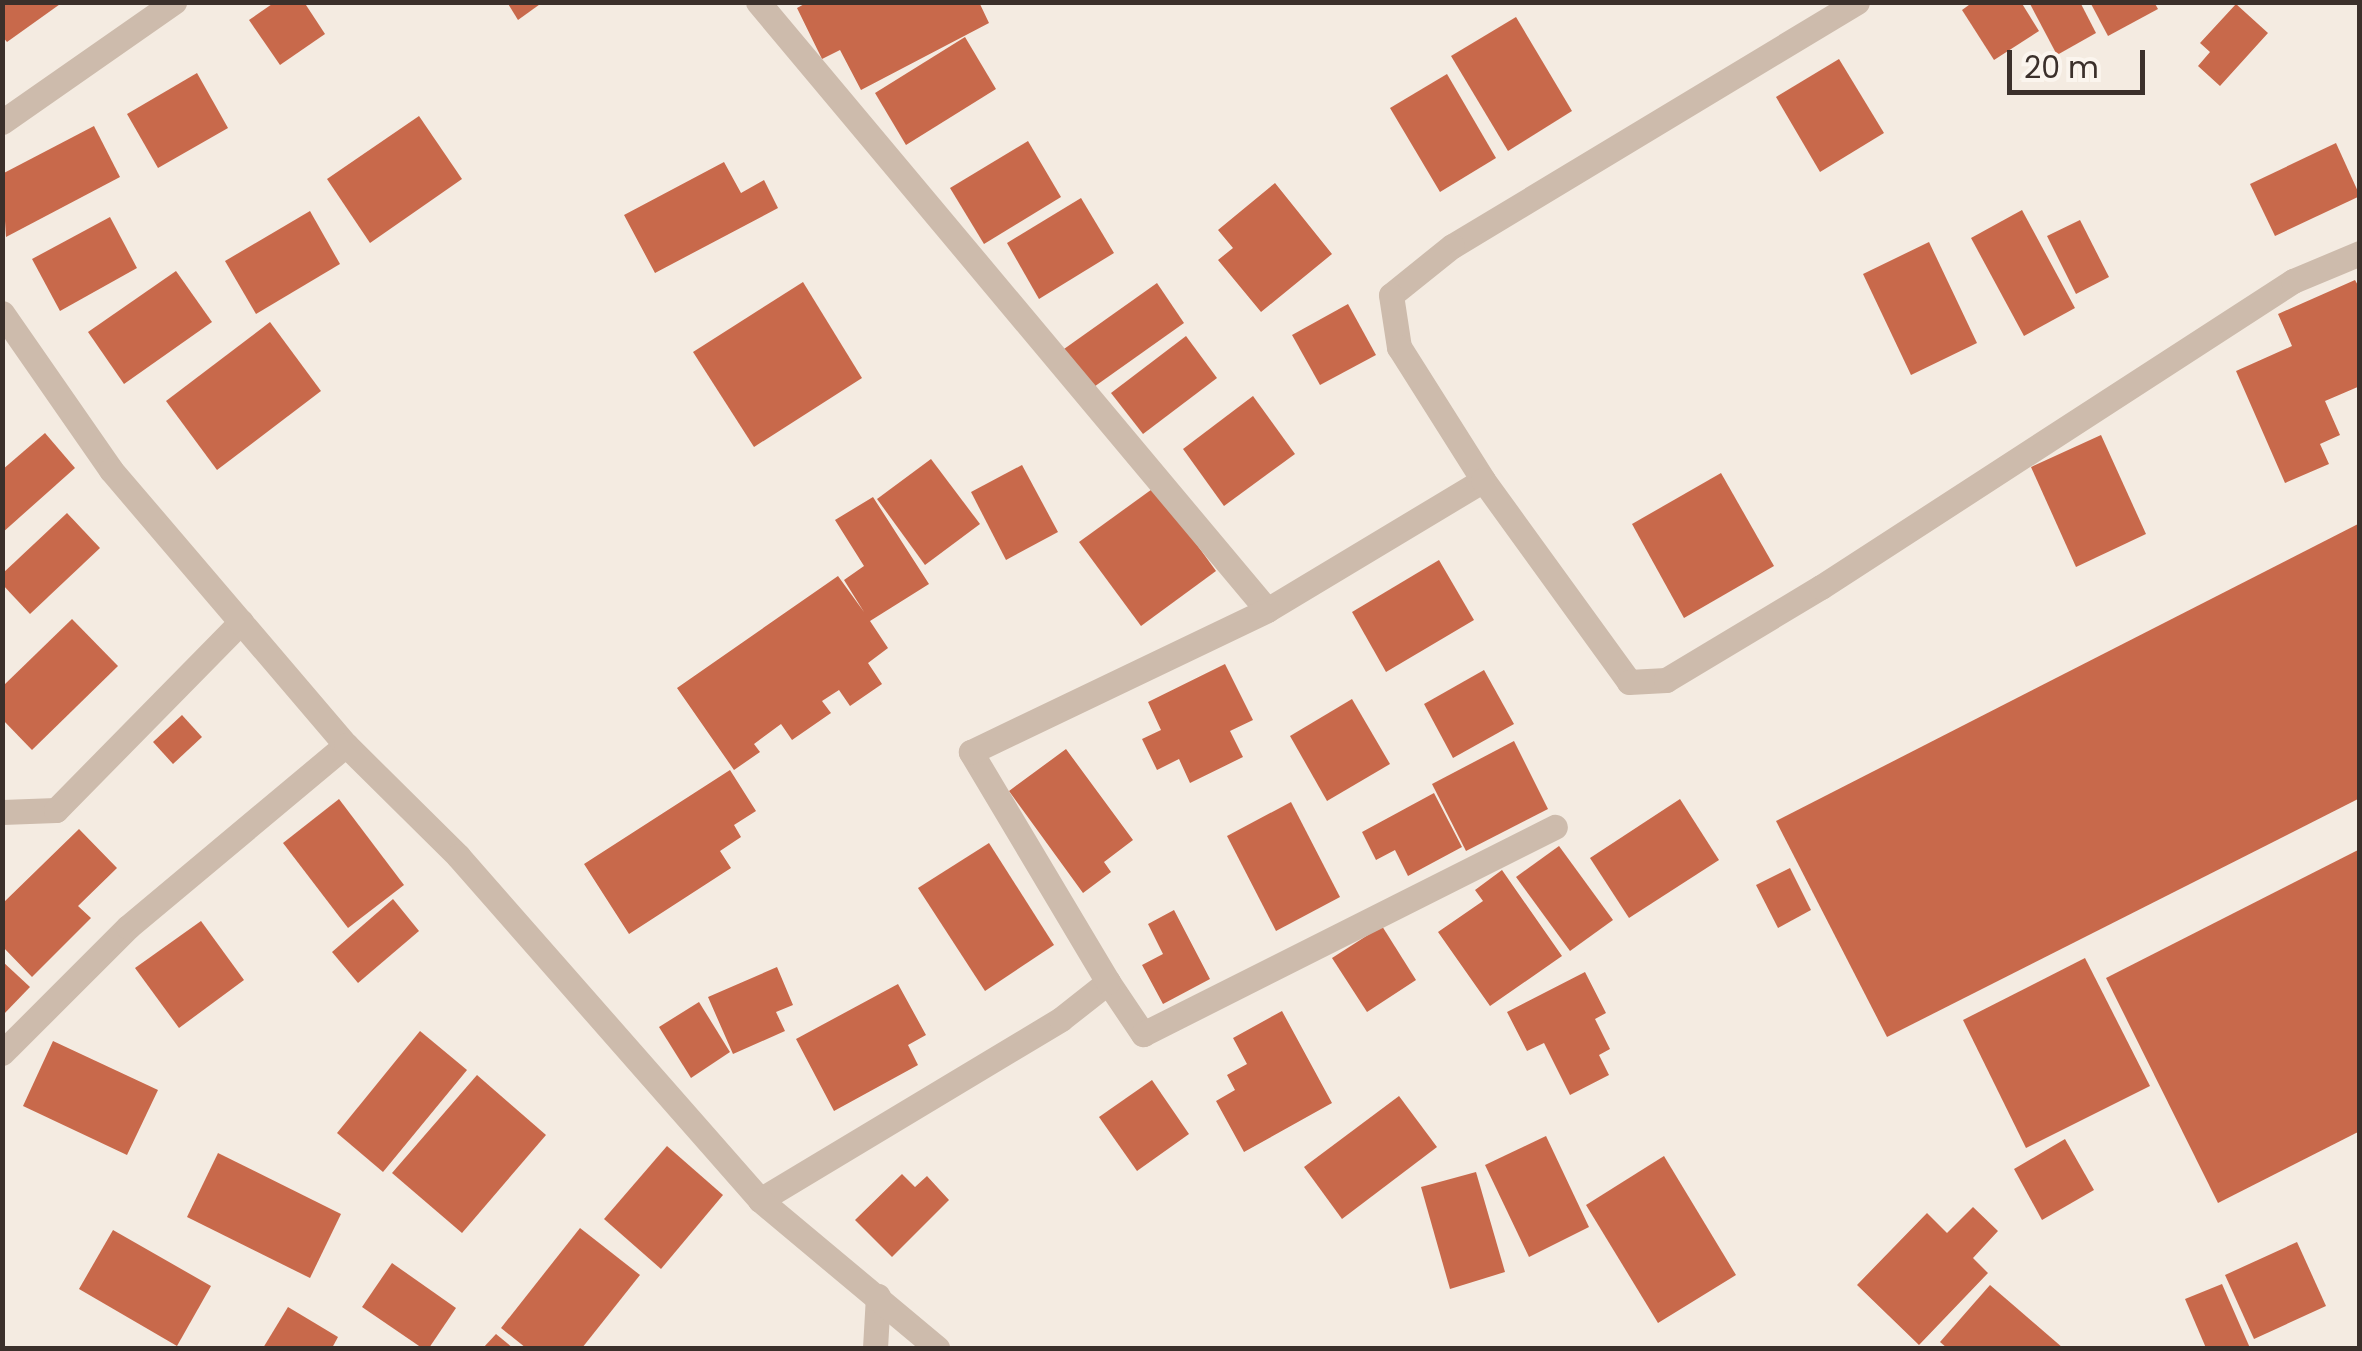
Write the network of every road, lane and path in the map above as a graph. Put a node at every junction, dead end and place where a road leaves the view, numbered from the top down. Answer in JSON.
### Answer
{"nodes":[{"id":1,"x":174,"y":2,"type":"edge"},
{"id":2,"x":758,"y":2,"type":"edge"},
{"id":3,"x":1856,"y":2,"type":"edge"},
{"id":4,"x":2,"y":122,"type":"edge"},
{"id":5,"x":2360,"y":254,"type":"edge"},
{"id":6,"x":2,"y":312,"type":"edge"},
{"id":7,"x":1483,"y":480,"type":"junction"},
{"id":8,"x":1267,"y":610,"type":"junction"},
{"id":9,"x":241,"y":622,"type":"junction"},
{"id":10,"x":346,"y":745,"type":"junction"},
{"id":11,"x":2,"y":812,"type":"edge"},
{"id":12,"x":1554,"y":827,"type":"dead end"},
{"id":13,"x":1108,"y":982,"type":"junction"},
{"id":14,"x":2,"y":1053,"type":"edge"},
{"id":15,"x":760,"y":1200,"type":"junction"},
{"id":16,"x":878,"y":1296,"type":"junction"},
{"id":17,"x":875,"y":1348,"type":"edge"},
{"id":18,"x":938,"y":1348,"type":"edge"}],
"edges":[{"from":1,"to":4,"type":"street"},
{"from":2,"to":8,"type":"street"},
{"from":3,"to":7,"type":"street"},
{"from":5,"to":7,"type":"street"},
{"from":6,"to":9,"type":"street"},
{"from":7,"to":8,"type":"street"},
{"from":8,"to":13,"type":"street"},
{"from":9,"to":10,"type":"street"},
{"from":9,"to":11,"type":"street"},
{"from":10,"to":14,"type":"street"},
{"from":10,"to":15,"type":"street"},
{"from":12,"to":13,"type":"street"},
{"from":13,"to":15,"type":"street"},
{"from":15,"to":16,"type":"street"},
{"from":16,"to":17,"type":"street"},
{"from":16,"to":18,"type":"street"}]}
